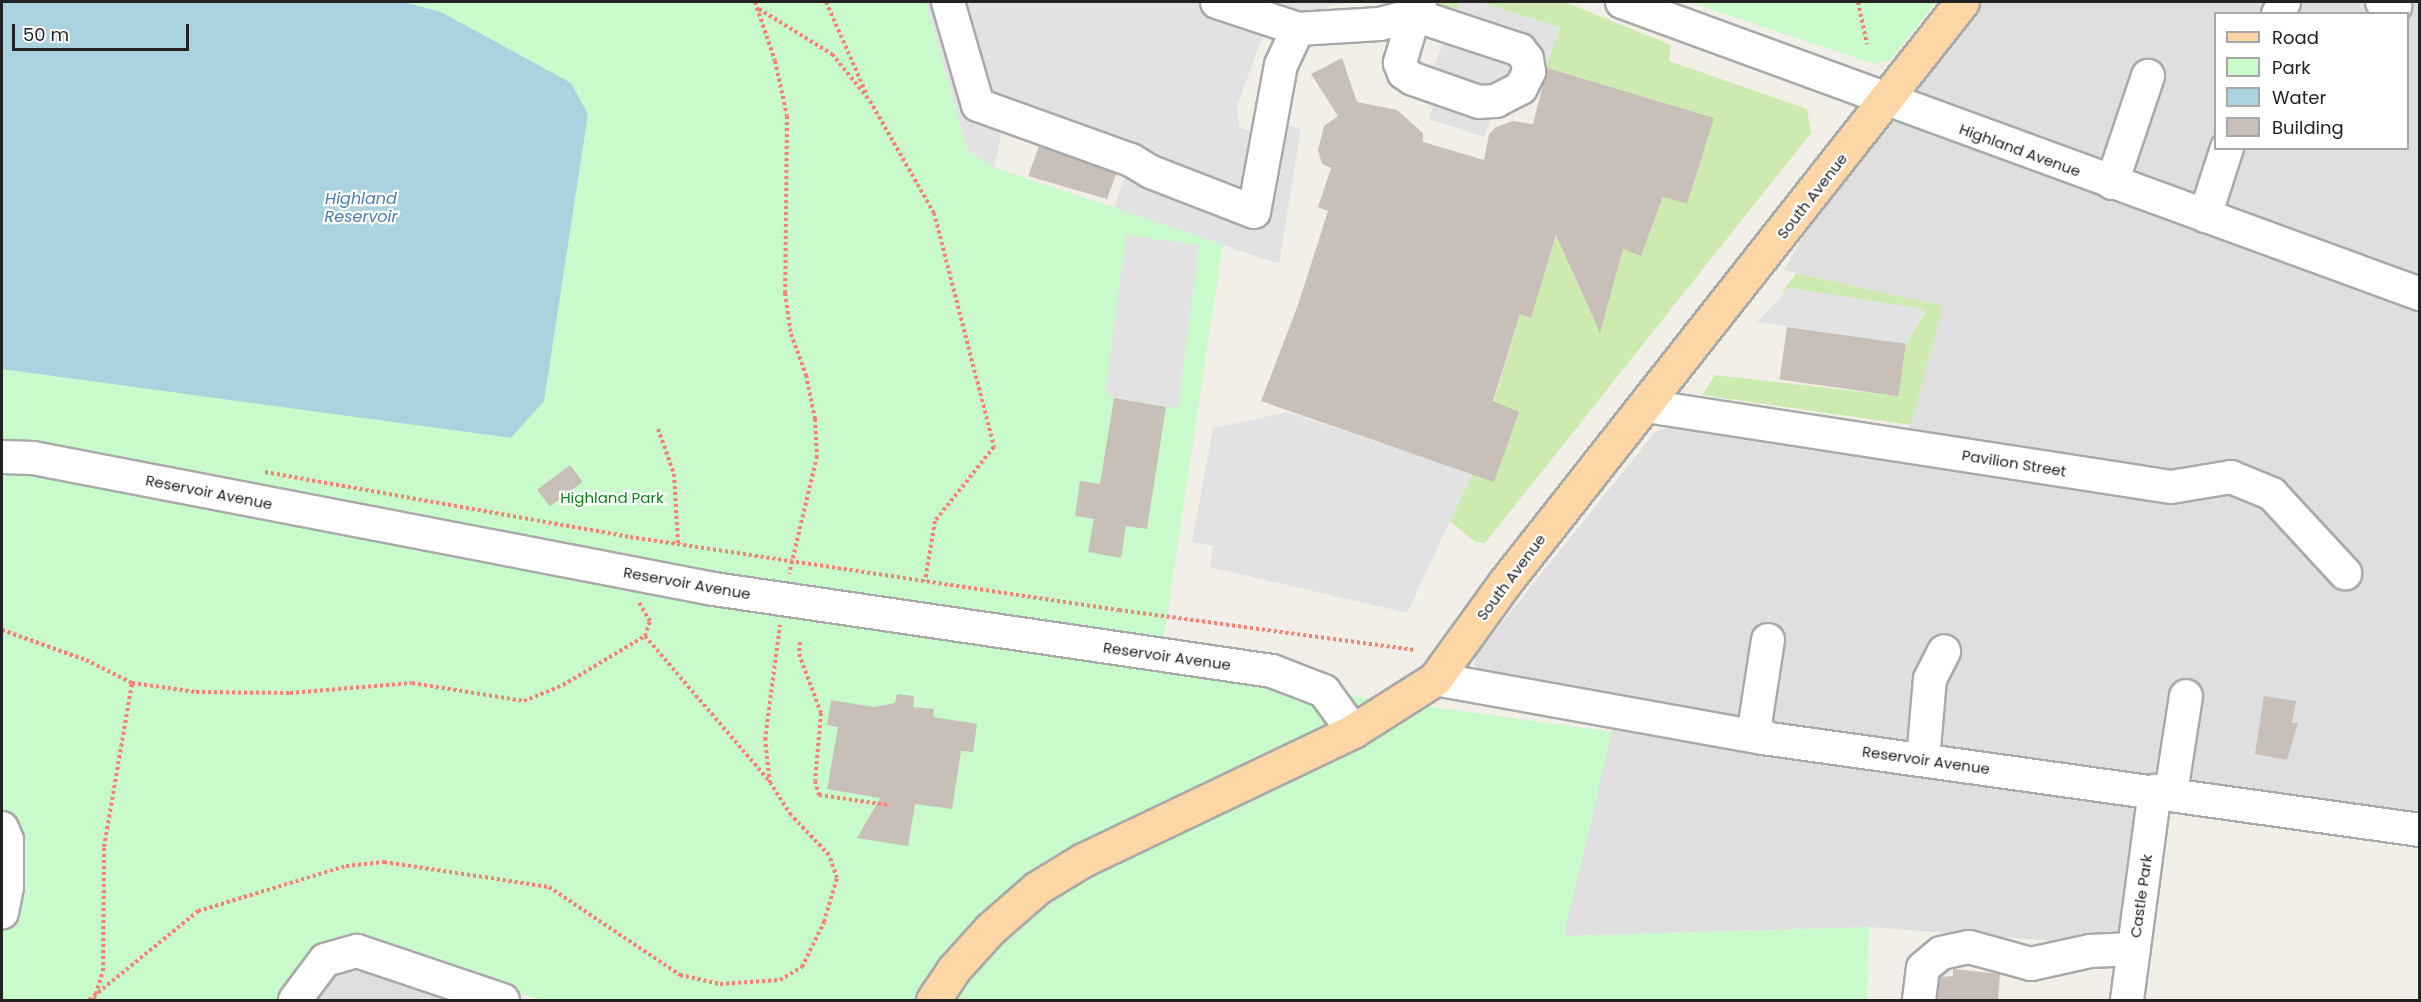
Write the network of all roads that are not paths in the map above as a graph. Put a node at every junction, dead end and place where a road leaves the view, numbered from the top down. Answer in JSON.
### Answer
{"nodes":[{"id":1,"x":948,"y":2,"type":"edge"},
{"id":2,"x":1217,"y":2,"type":"edge"},
{"id":3,"x":1623,"y":2,"type":"edge"},
{"id":4,"x":1962,"y":2,"type":"edge"},
{"id":5,"x":1417,"y":8,"type":"edge"},
{"id":6,"x":1298,"y":29,"type":"junction"},
{"id":7,"x":2148,"y":76,"type":"dead end"},
{"id":8,"x":1887,"y":101,"type":"junction"},
{"id":9,"x":2226,"y":150,"type":"edge"},
{"id":10,"x":2112,"y":183,"type":"junction"},
{"id":11,"x":2205,"y":216,"type":"junction"},
{"id":12,"x":2420,"y":294,"type":"edge"},
{"id":13,"x":1646,"y":406,"type":"junction"},
{"id":14,"x":2,"y":457,"type":"edge"},
{"id":15,"x":2345,"y":573,"type":"dead end"},
{"id":16,"x":1768,"y":640,"type":"dead end"},
{"id":17,"x":1944,"y":651,"type":"dead end"},
{"id":18,"x":1435,"y":679,"type":"junction"},
{"id":19,"x":2186,"y":696,"type":"dead end"},
{"id":20,"x":1353,"y":731,"type":"junction"},
{"id":21,"x":1763,"y":738,"type":"junction"},
{"id":22,"x":1923,"y":760,"type":"junction"},
{"id":23,"x":2163,"y":792,"type":"junction"},
{"id":24,"x":2,"y":828,"type":"edge"},
{"id":25,"x":2420,"y":830,"type":"edge"},
{"id":26,"x":2,"y":913,"type":"edge"},
{"id":27,"x":2134,"y":949,"type":"junction"},
{"id":28,"x":295,"y":1000,"type":"edge"},
{"id":29,"x":503,"y":1000,"type":"edge"},
{"id":30,"x":933,"y":1000,"type":"edge"},
{"id":31,"x":1919,"y":1000,"type":"edge"},
{"id":32,"x":2127,"y":1000,"type":"edge"}],
"edges":[{"from":1,"to":6,"type":"street"},
{"from":2,"to":6,"type":"street"},
{"from":3,"to":8,"type":"street","name":"Highland Avenue"},
{"from":4,"to":8,"type":"main road","name":"South Avenue"},
{"from":5,"to":6,"type":"street"},
{"from":7,"to":10,"type":"street"},
{"from":8,"to":10,"type":"street","name":"Highland Avenue"},
{"from":8,"to":13,"type":"main road","name":"South Avenue"},
{"from":9,"to":11,"type":"street"},
{"from":10,"to":11,"type":"street","name":"Highland Avenue"},
{"from":11,"to":12,"type":"street","name":"Highland Avenue"},
{"from":13,"to":15,"type":"street","name":"Pavilion Street"},
{"from":13,"to":18,"type":"main road","name":"South Avenue"},
{"from":14,"to":20,"type":"street","name":"Reservoir Avenue"},
{"from":16,"to":21,"type":"street"},
{"from":17,"to":22,"type":"street"},
{"from":18,"to":20,"type":"main road","name":"South Avenue"},
{"from":18,"to":21,"type":"street","name":"Reservoir Avenue"},
{"from":19,"to":23,"type":"street","name":"Castle Park"},
{"from":20,"to":30,"type":"main road","name":"South Avenue"},
{"from":21,"to":22,"type":"street","name":"Reservoir Avenue"},
{"from":22,"to":23,"type":"street","name":"Reservoir Avenue"},
{"from":23,"to":25,"type":"street","name":"Reservoir Avenue"},
{"from":23,"to":27,"type":"street","name":"Castle Park"},
{"from":24,"to":26,"type":"street"},
{"from":27,"to":31,"type":"street"},
{"from":27,"to":32,"type":"street","name":"Castle Park"},
{"from":28,"to":29,"type":"street"}]}
